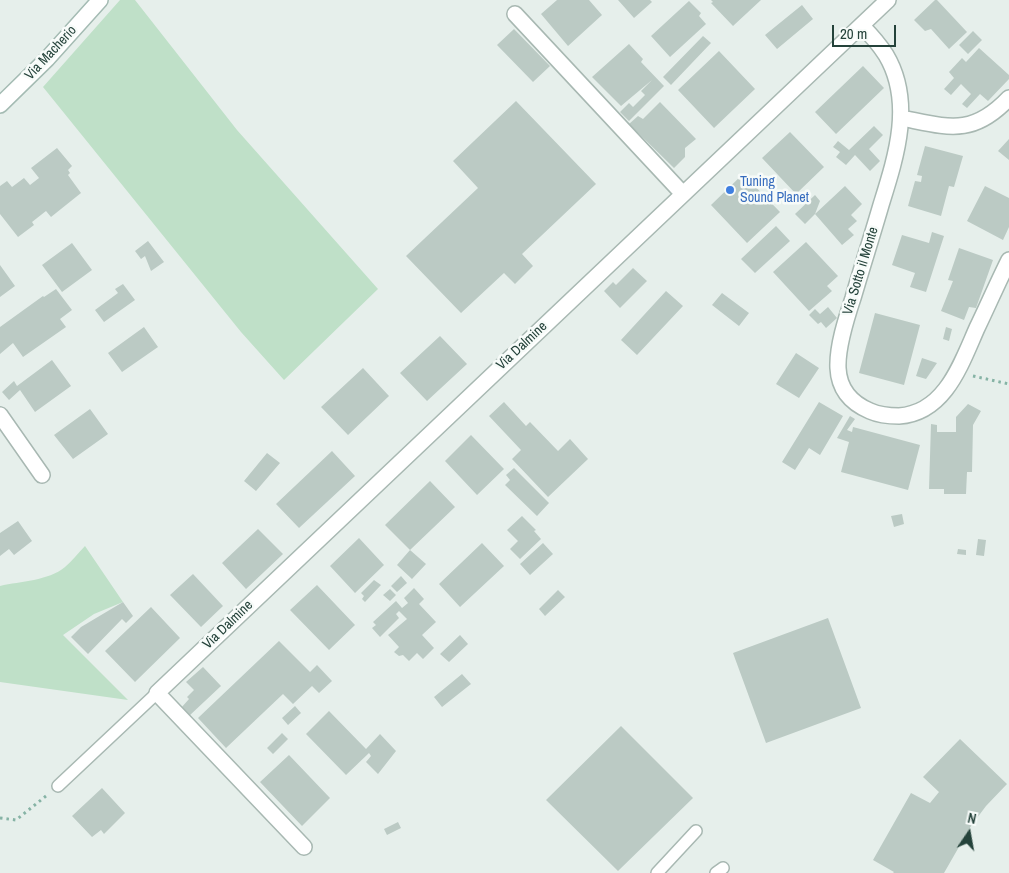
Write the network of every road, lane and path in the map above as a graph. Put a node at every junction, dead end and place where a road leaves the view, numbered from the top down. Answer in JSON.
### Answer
{"nodes":[{"id":1,"x":100,"y":0,"type":"edge"},
{"id":2,"x":888,"y":0,"type":"edge"},
{"id":3,"x":515,"y":14,"type":"dead end"},
{"id":4,"x":862,"y":26,"type":"junction"},
{"id":5,"x":1009,"y":98,"type":"edge"},
{"id":6,"x":0,"y":106,"type":"edge"},
{"id":7,"x":900,"y":118,"type":"junction"},
{"id":8,"x":683,"y":194,"type":"junction"},
{"id":9,"x":1009,"y":260,"type":"edge"},
{"id":10,"x":956,"y":373,"type":"junction"},
{"id":11,"x":1009,"y":384,"type":"edge"},
{"id":12,"x":0,"y":415,"type":"edge"},
{"id":13,"x":42,"y":475,"type":"dead end"},
{"id":14,"x":157,"y":693,"type":"junction"},
{"id":15,"x":58,"y":786,"type":"joint"},
{"id":16,"x":0,"y":818,"type":"edge"},
{"id":17,"x":696,"y":830,"type":"dead end"},
{"id":18,"x":304,"y":847,"type":"dead end"},
{"id":19,"x":657,"y":873,"type":"edge"}],
"edges":[{"from":1,"to":6,"type":"street","name":"Via Macherio"},
{"from":2,"to":4,"type":"street","name":"Via Dalmine"},
{"from":3,"to":8,"type":"street"},
{"from":4,"to":7,"type":"street","name":"Via Sotto il Monte"},
{"from":4,"to":8,"type":"street","name":"Via Dalmine"},
{"from":5,"to":7,"type":"street"},
{"from":7,"to":10,"type":"street","name":"Via Sotto il Monte"},
{"from":8,"to":14,"type":"street","name":"Via Dalmine"},
{"from":9,"to":10,"type":"street","name":"Via Sotto il Monte"},
{"from":10,"to":11,"type":"path"},
{"from":12,"to":13,"type":"street"},
{"from":14,"to":15,"type":"lane"},
{"from":14,"to":18,"type":"street"},
{"from":15,"to":16,"type":"path"},
{"from":17,"to":19,"type":"lane"}]}
